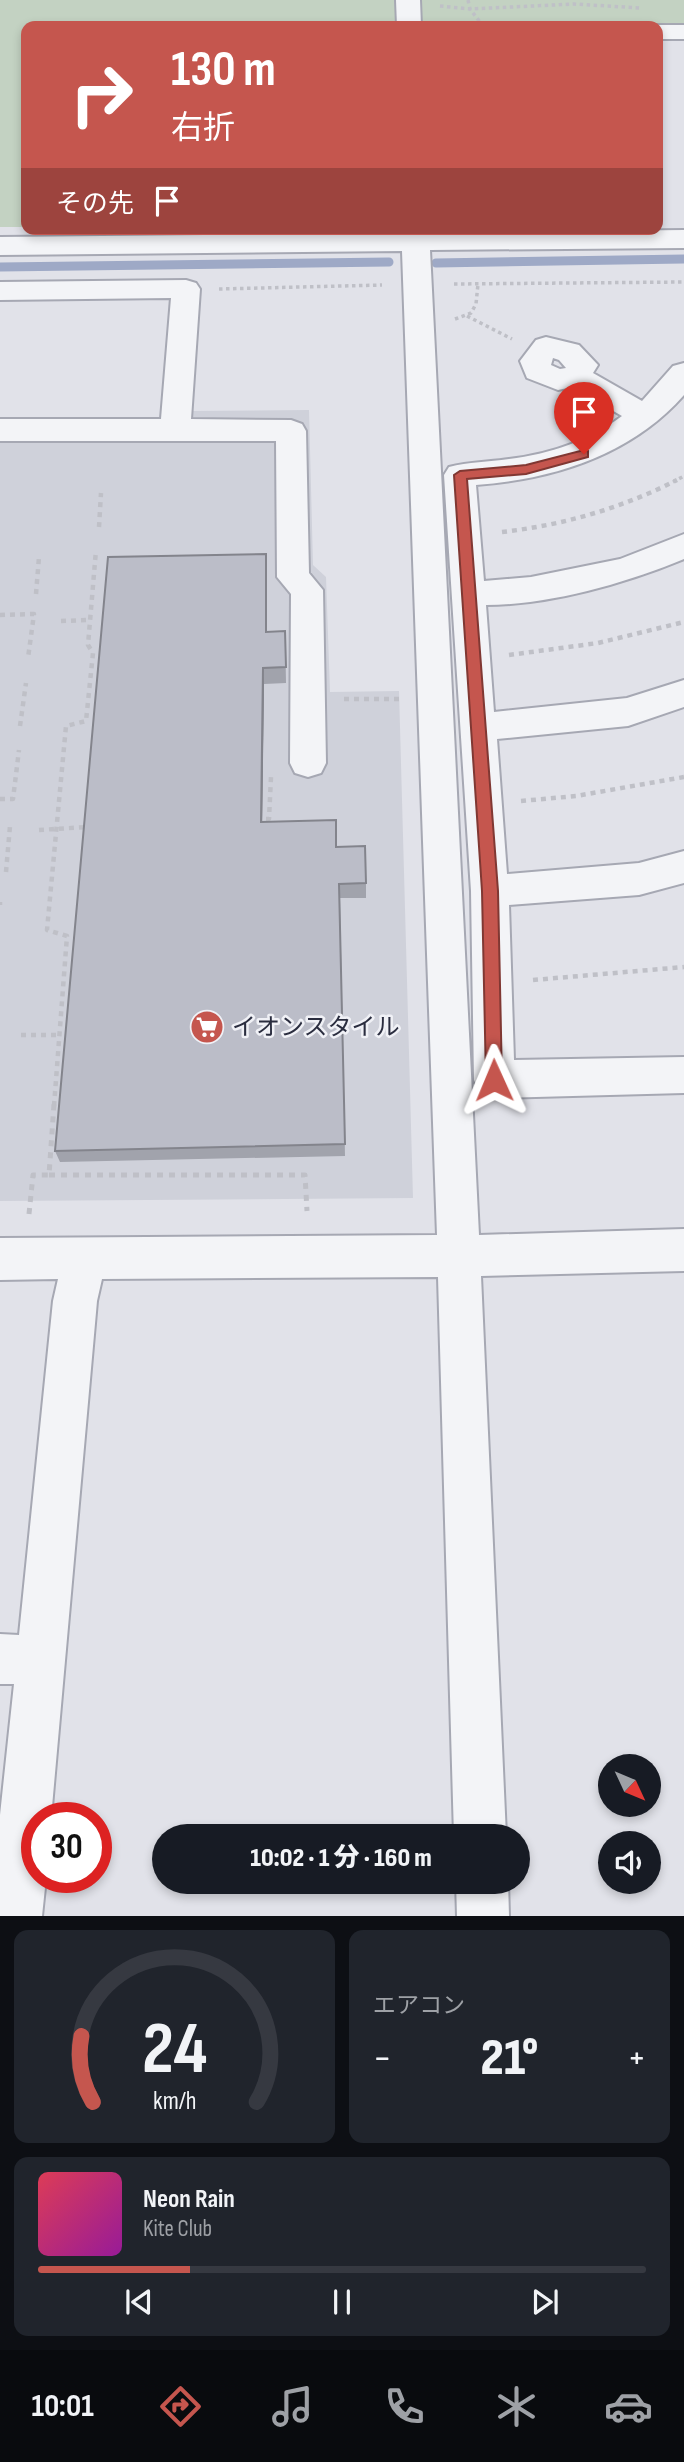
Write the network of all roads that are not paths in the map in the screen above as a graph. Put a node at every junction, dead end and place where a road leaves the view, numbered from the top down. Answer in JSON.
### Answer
{"nodes":[{"id":1,"x":663,"y":32,"type":"edge"},
{"id":2,"x":684,"y":32,"type":"edge"},
{"id":3,"x":433,"y":235,"type":"edge"},
{"id":4,"x":684,"y":239,"type":"edge"},
{"id":5,"x":0,"y":246,"type":"edge"},
{"id":6,"x":0,"y":291,"type":"edge"},
{"id":7,"x":541,"y":354,"type":"road end"},
{"id":8,"x":684,"y":373,"type":"edge"},
{"id":9,"x":645,"y":416,"type":"junction"},
{"id":10,"x":175,"y":429,"type":"junction"},
{"id":11,"x":0,"y":430,"type":"edge"},
{"id":12,"x":684,"y":546,"type":"edge"},
{"id":13,"x":469,"y":593,"type":"junction"},
{"id":14,"x":684,"y":693,"type":"edge"},
{"id":15,"x":478,"y":726,"type":"junction"},
{"id":16,"x":307,"y":763,"type":"dead end"},
{"id":17,"x":684,"y":867,"type":"edge"},
{"id":18,"x":490,"y":891,"type":"junction"},
{"id":19,"x":684,"y":1075,"type":"edge"},
{"id":20,"x":684,"y":1251,"type":"edge"},
{"id":21,"x":459,"y":1256,"type":"junction"},
{"id":22,"x":0,"y":1259,"type":"edge"},
{"id":23,"x":85,"y":1259,"type":"junction"},
{"id":24,"x":21,"y":1660,"type":"edge"},
{"id":25,"x":480,"y":1824,"type":"edge"},
{"id":26,"x":482,"y":1894,"type":"edge"},
{"id":27,"x":16,"y":1916,"type":"edge"},
{"id":28,"x":483,"y":1916,"type":"edge"}],
"edges":[{"from":1,"to":2,"type":"street"},
{"from":3,"to":4,"type":"street"},
{"from":3,"to":5,"type":"street"},
{"from":3,"to":21,"type":"street"},
{"from":6,"to":10,"type":"street"},
{"from":7,"to":9,"type":"street"},
{"from":8,"to":9,"type":"street"},
{"from":9,"to":13,"type":"street"},
{"from":10,"to":11,"type":"street"},
{"from":10,"to":16,"type":"street"},
{"from":12,"to":13,"type":"street"},
{"from":13,"to":15,"type":"street"},
{"from":14,"to":15,"type":"street"},
{"from":15,"to":18,"type":"street"},
{"from":17,"to":18,"type":"street"},
{"from":18,"to":19,"type":"street"},
{"from":20,"to":21,"type":"street"},
{"from":21,"to":23,"type":"street"},
{"from":21,"to":25,"type":"street"},
{"from":22,"to":23,"type":"street"},
{"from":23,"to":24,"type":"street"},
{"from":24,"to":27,"type":"street"},
{"from":26,"to":28,"type":"street"}]}
